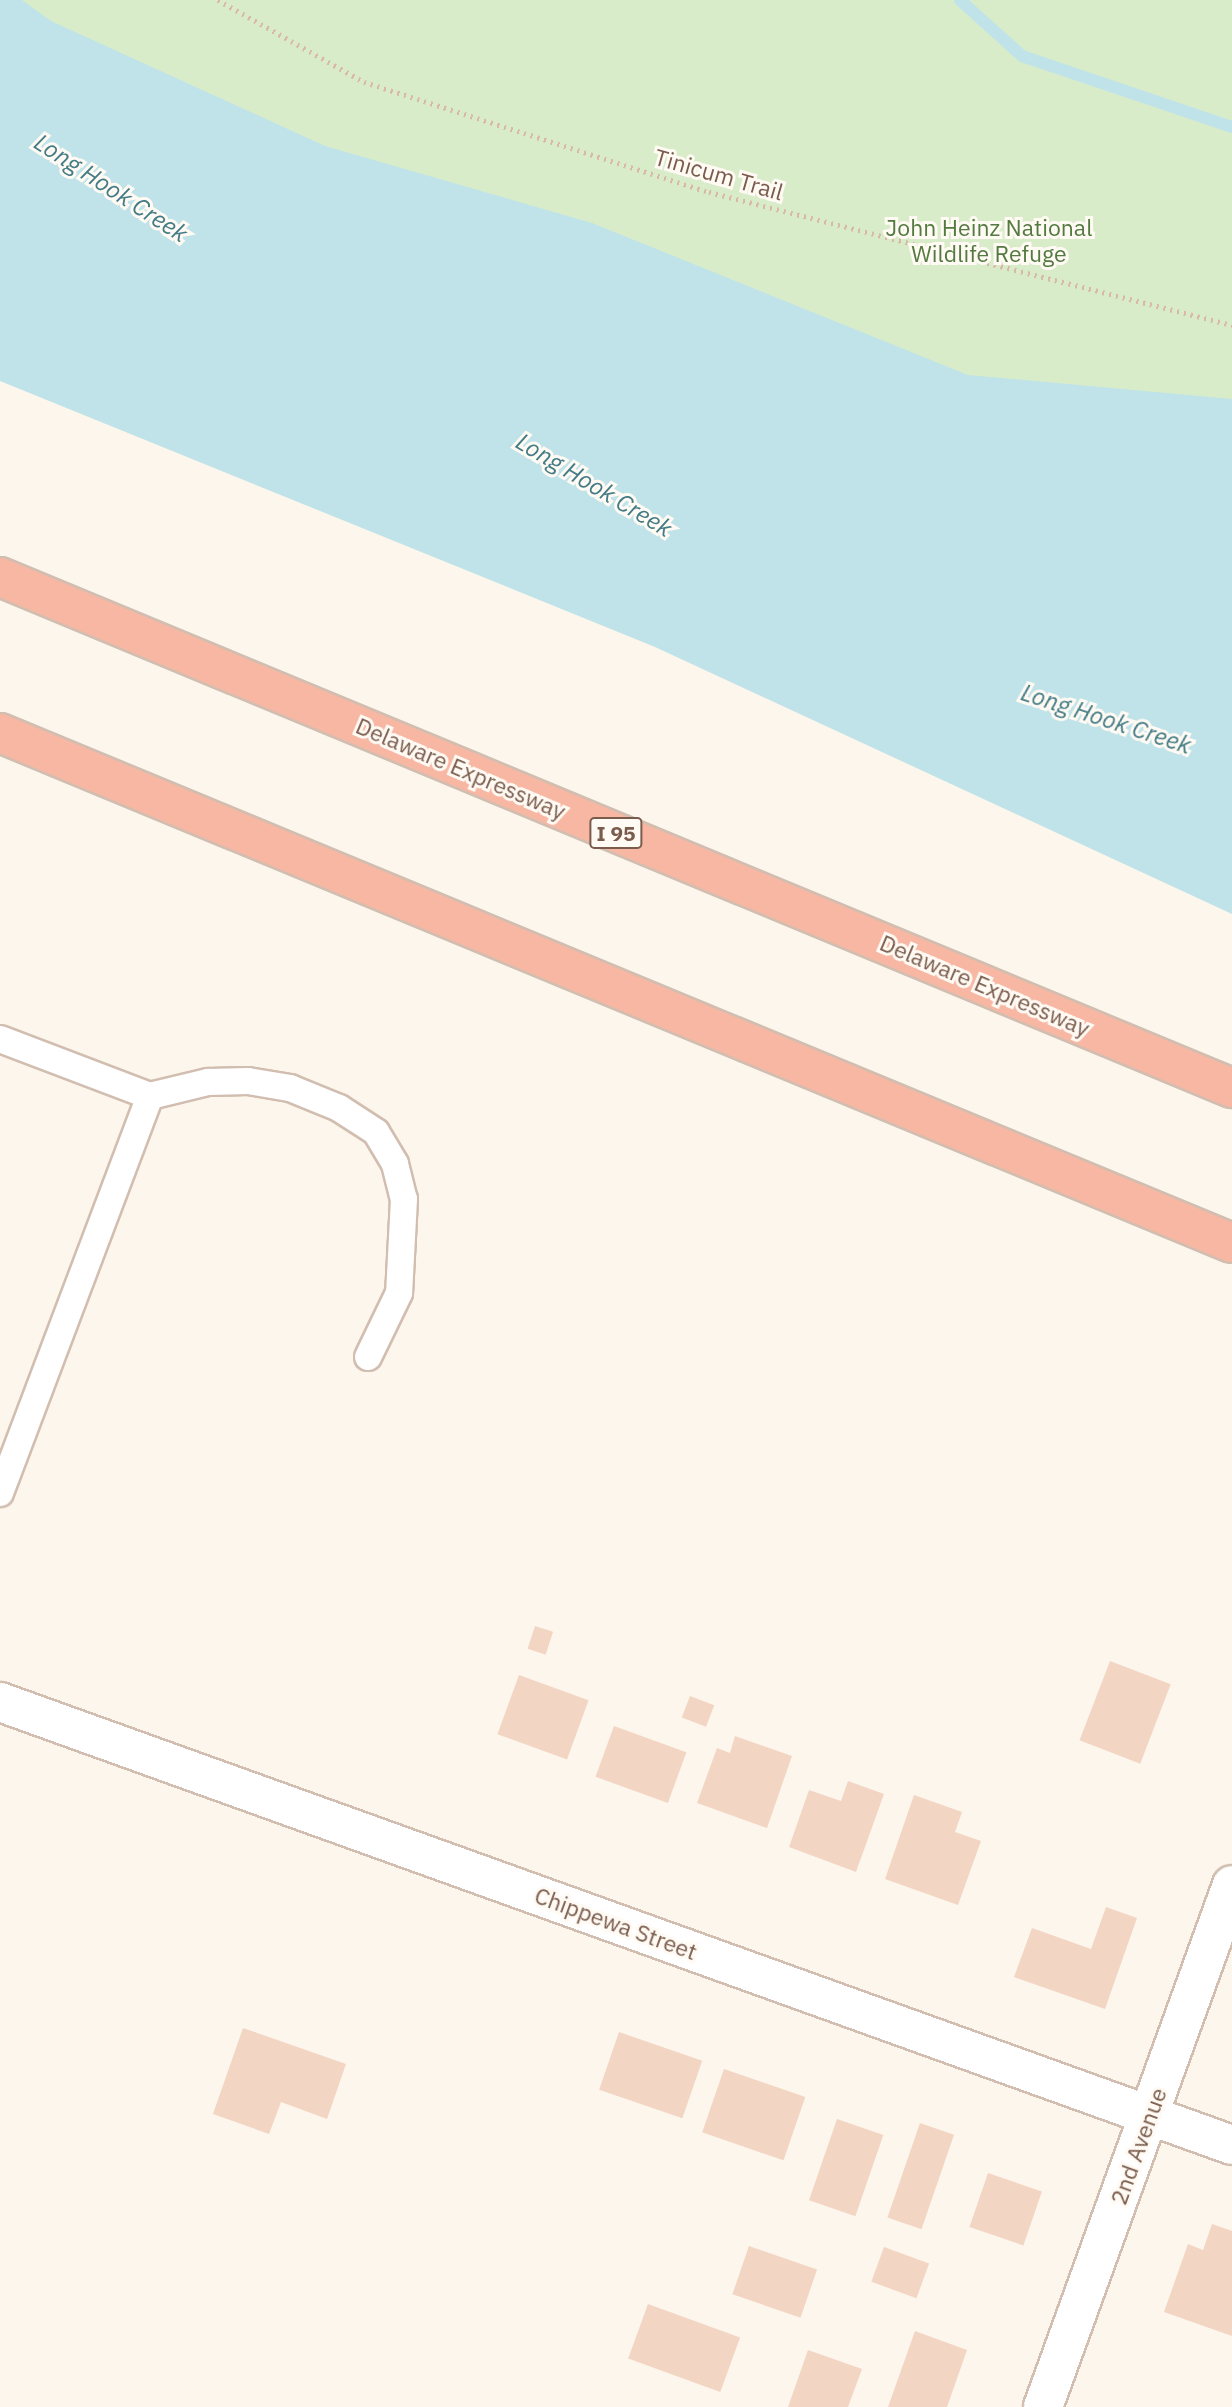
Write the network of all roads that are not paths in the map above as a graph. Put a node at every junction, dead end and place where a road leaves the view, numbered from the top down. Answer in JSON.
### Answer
{"nodes":[{"id":1,"x":0,"y":577,"type":"edge"},
{"id":2,"x":0,"y":733,"type":"edge"},
{"id":3,"x":0,"y":1039,"type":"edge"},
{"id":4,"x":1232,"y":1088,"type":"edge"},
{"id":5,"x":150,"y":1096,"type":"junction"},
{"id":6,"x":1232,"y":1243,"type":"edge"},
{"id":7,"x":368,"y":1357,"type":"dead end"},
{"id":8,"x":0,"y":1493,"type":"edge"},
{"id":9,"x":0,"y":1702,"type":"edge"},
{"id":10,"x":1232,"y":1885,"type":"edge"},
{"id":11,"x":1149,"y":2115,"type":"junction"},
{"id":12,"x":1232,"y":2145,"type":"edge"},
{"id":13,"x":1043,"y":2407,"type":"edge"}],
"edges":[{"from":1,"to":4,"type":"highway","name":"Delaware Expressway","number":"I 95"},
{"from":2,"to":6,"type":"highway"},
{"from":3,"to":5,"type":"lane"},
{"from":5,"to":7,"type":"lane"},
{"from":5,"to":8,"type":"lane"},
{"from":9,"to":11,"type":"street","name":"Chippewa Street"},
{"from":10,"to":11,"type":"street","name":"2nd Avenue"},
{"from":11,"to":12,"type":"street","name":"Chippewa Street"},
{"from":11,"to":13,"type":"street","name":"2nd Avenue"}]}
